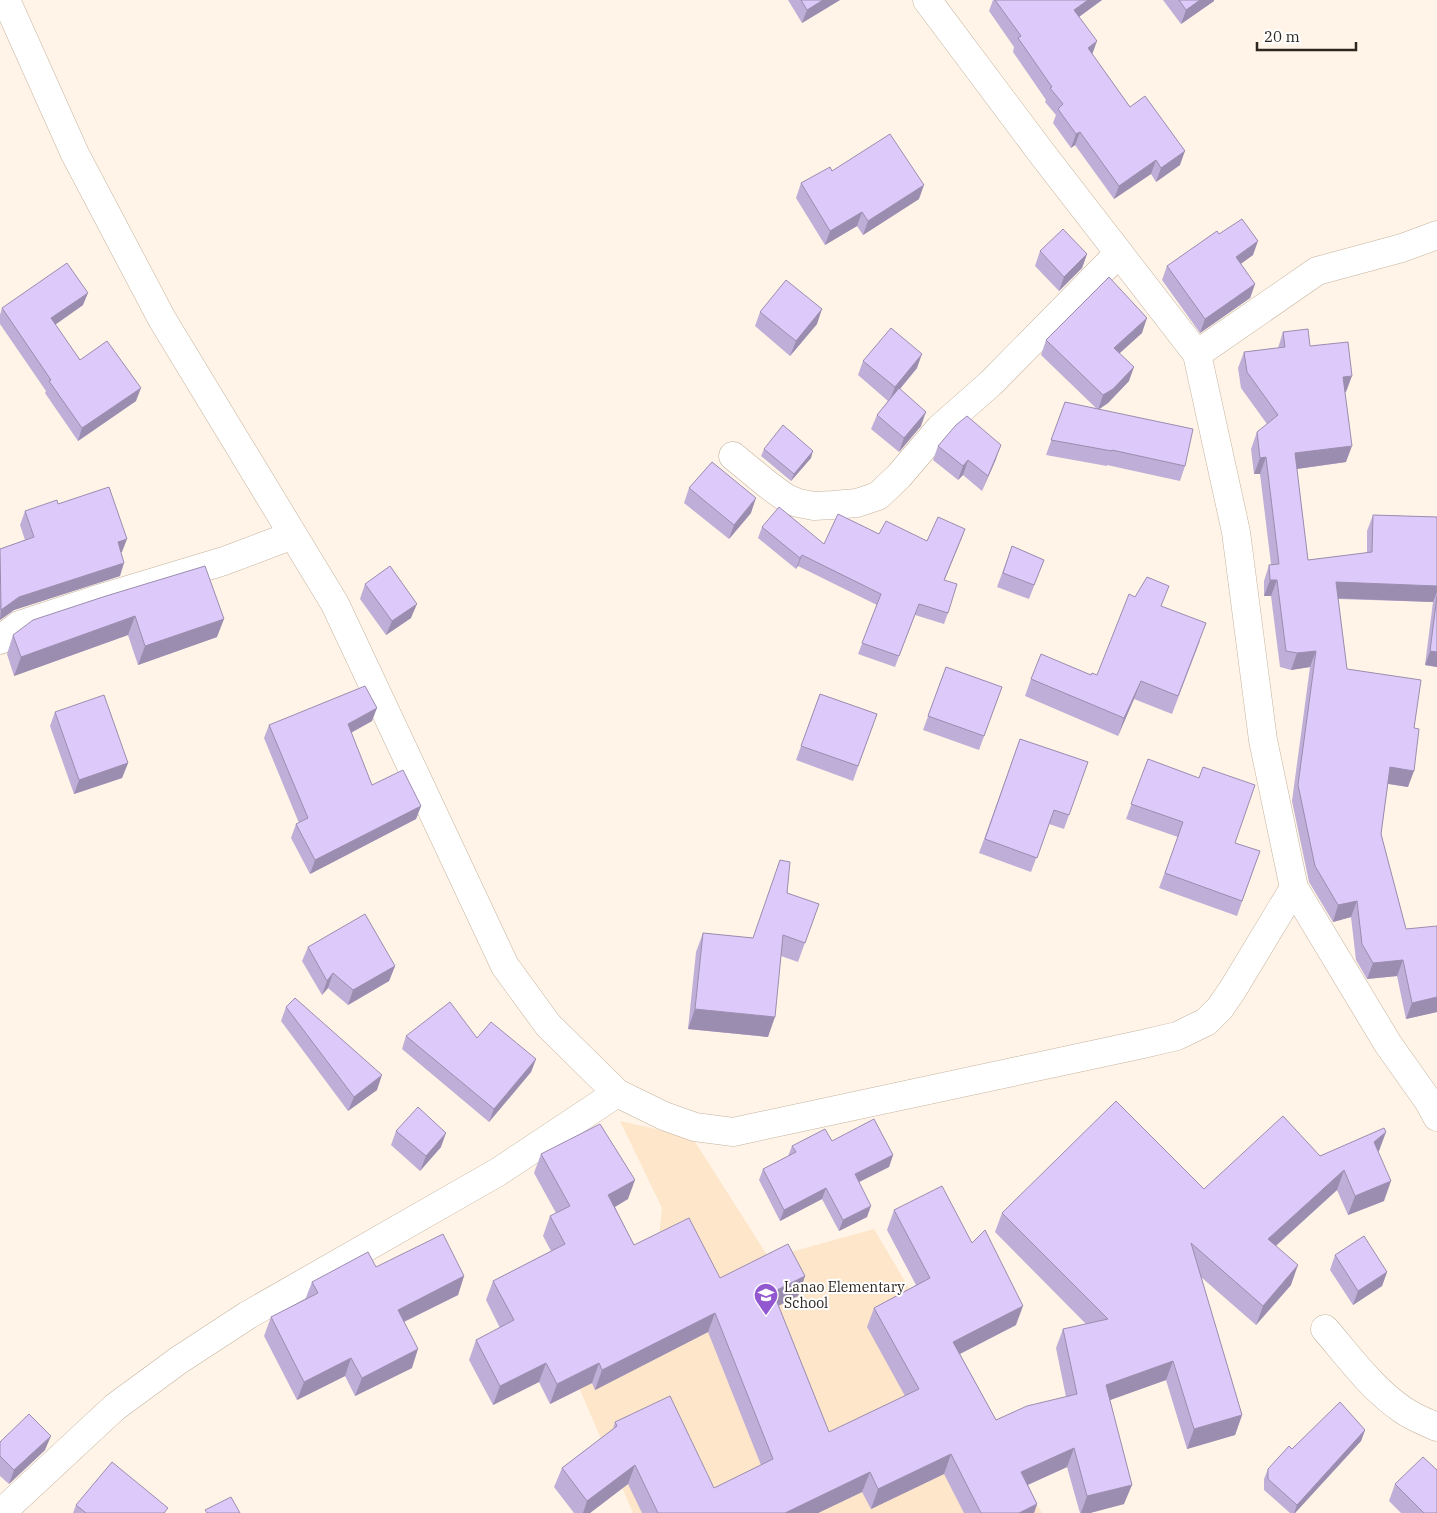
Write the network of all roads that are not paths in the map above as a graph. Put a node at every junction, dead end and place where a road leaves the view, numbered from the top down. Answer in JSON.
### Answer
{"nodes":[{"id":1,"x":6,"y":0,"type":"edge"},
{"id":2,"x":927,"y":0,"type":"edge"},
{"id":3,"x":1437,"y":235,"type":"edge"},
{"id":4,"x":1118,"y":253,"type":"junction"},
{"id":5,"x":1197,"y":354,"type":"junction"},
{"id":6,"x":733,"y":456,"type":"dead end"},
{"id":7,"x":293,"y":535,"type":"junction"},
{"id":8,"x":0,"y":640,"type":"edge"},
{"id":9,"x":1294,"y":888,"type":"junction"},
{"id":10,"x":617,"y":1093,"type":"junction"},
{"id":11,"x":1437,"y":1117,"type":"edge"},
{"id":12,"x":1325,"y":1329,"type":"dead end"},
{"id":13,"x":1437,"y":1427,"type":"edge"},
{"id":14,"x":1,"y":1513,"type":"edge"}],
"edges":[{"from":1,"to":7,"type":"street"},
{"from":2,"to":4,"type":"street"},
{"from":3,"to":5,"type":"street"},
{"from":4,"to":5,"type":"street"},
{"from":4,"to":6,"type":"street"},
{"from":5,"to":9,"type":"street"},
{"from":7,"to":8,"type":"street"},
{"from":7,"to":10,"type":"street"},
{"from":9,"to":10,"type":"street"},
{"from":9,"to":11,"type":"street"},
{"from":10,"to":14,"type":"street"},
{"from":12,"to":13,"type":"street"}]}
